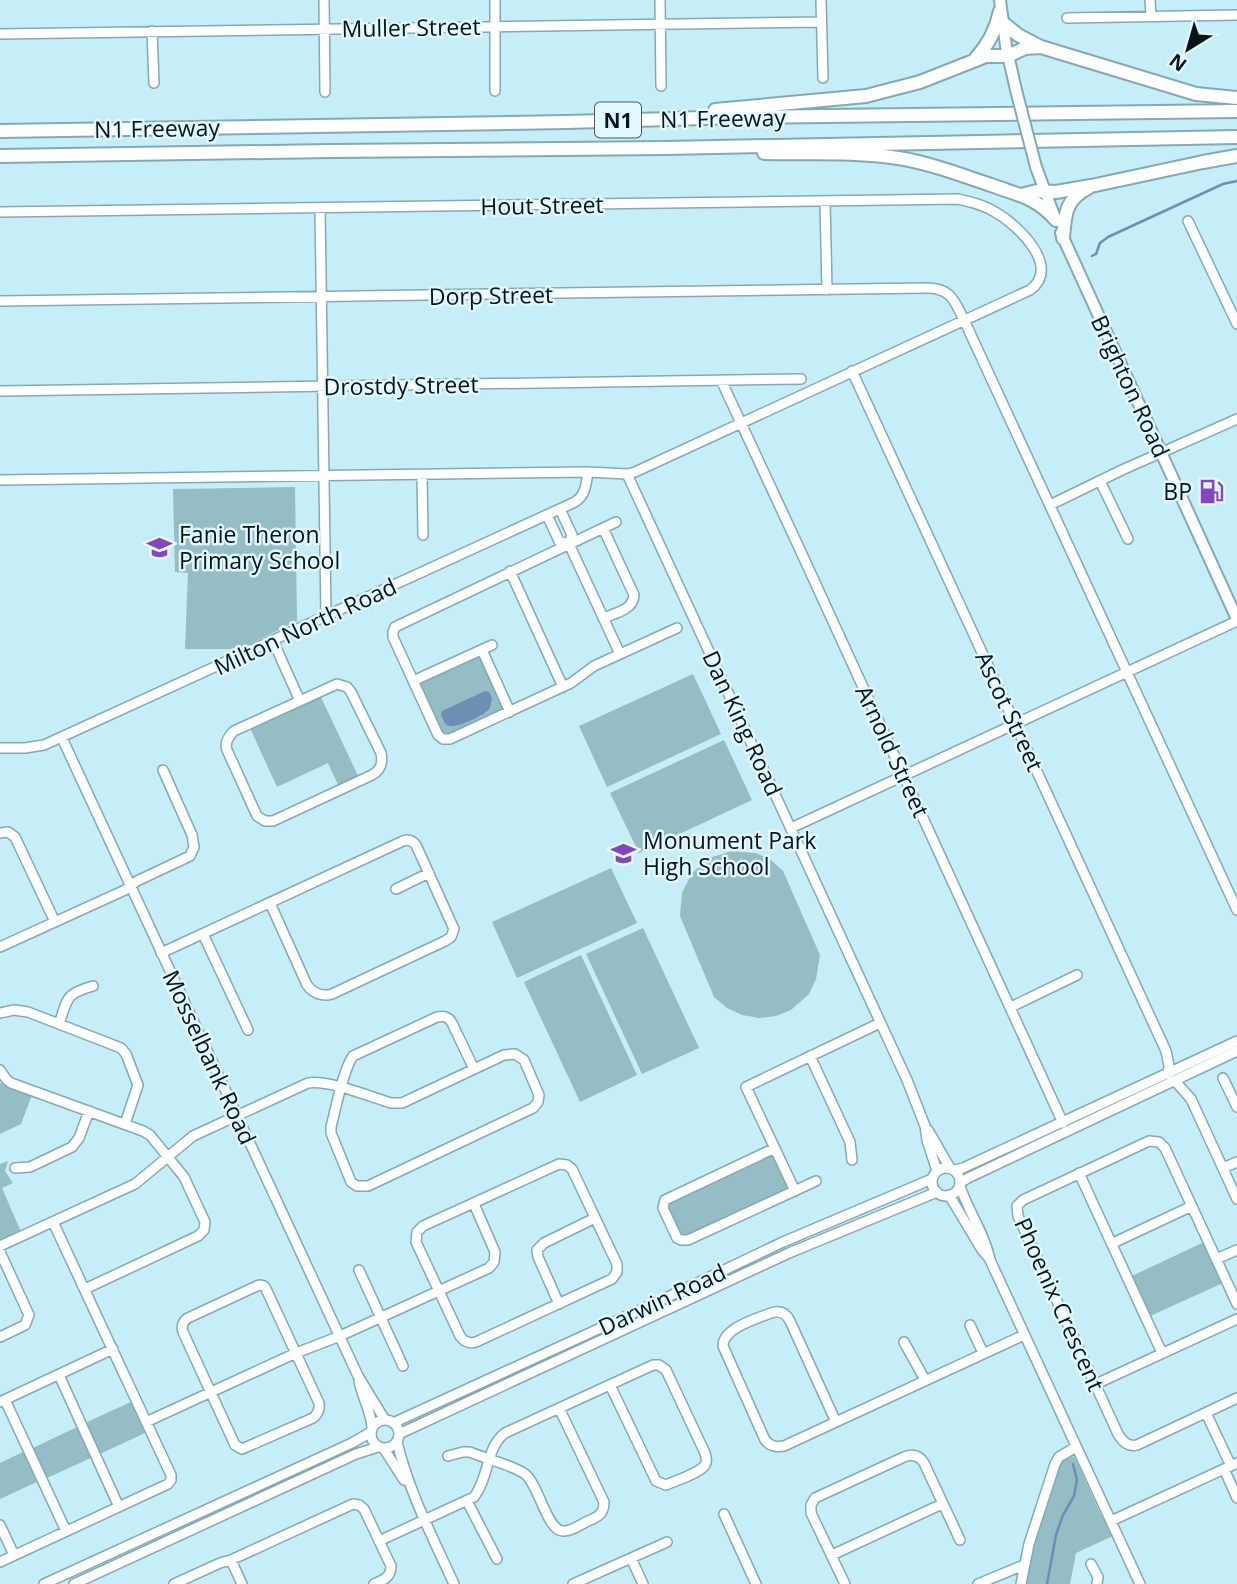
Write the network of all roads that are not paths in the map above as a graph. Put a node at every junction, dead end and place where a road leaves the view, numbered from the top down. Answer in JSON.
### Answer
{"nodes":[{"id":1,"x":324,"y":0,"type":"edge"},
{"id":2,"x":495,"y":0,"type":"edge"},
{"id":3,"x":660,"y":0,"type":"edge"},
{"id":4,"x":821,"y":0,"type":"edge"},
{"id":5,"x":1150,"y":0,"type":"edge"},
{"id":6,"x":1001,"y":11,"type":"edge"},
{"id":7,"x":1237,"y":15,"type":"edge"},
{"id":8,"x":1151,"y":16,"type":"junction"},
{"id":9,"x":1067,"y":18,"type":"dead end"},
{"id":10,"x":821,"y":22,"type":"junction"},
{"id":11,"x":660,"y":24,"type":"junction"},
{"id":12,"x":495,"y":26,"type":"junction"},
{"id":13,"x":324,"y":29,"type":"junction"},
{"id":14,"x":152,"y":31,"type":"junction"},
{"id":15,"x":0,"y":34,"type":"edge"},
{"id":16,"x":1041,"y":47,"type":"junction"},
{"id":17,"x":1008,"y":56,"type":"junction"},
{"id":18,"x":976,"y":59,"type":"junction"},
{"id":19,"x":822,"y":78,"type":"dead end"},
{"id":20,"x":154,"y":83,"type":"dead end"},
{"id":21,"x":661,"y":86,"type":"dead end"},
{"id":22,"x":495,"y":91,"type":"dead end"},
{"id":23,"x":326,"y":92,"type":"dead end"},
{"id":24,"x":1237,"y":98,"type":"edge"},
{"id":25,"x":1237,"y":111,"type":"edge"},
{"id":26,"x":645,"y":119,"type":"junction"},
{"id":27,"x":0,"y":131,"type":"edge"},
{"id":28,"x":1237,"y":137,"type":"edge"},
{"id":29,"x":666,"y":148,"type":"junction"},
{"id":30,"x":0,"y":156,"type":"edge"},
{"id":31,"x":1237,"y":156,"type":"edge"},
{"id":32,"x":1091,"y":186,"type":"junction"},
{"id":33,"x":1044,"y":191,"type":"junction"},
{"id":34,"x":1016,"y":194,"type":"junction"},
{"id":35,"x":825,"y":201,"type":"junction"},
{"id":36,"x":320,"y":208,"type":"junction"},
{"id":37,"x":0,"y":212,"type":"edge"},
{"id":38,"x":1056,"y":220,"type":"junction"},
{"id":39,"x":1188,"y":221,"type":"dead end"},
{"id":40,"x":1063,"y":238,"type":"junction"},
{"id":41,"x":827,"y":290,"type":"junction"},
{"id":42,"x":322,"y":297,"type":"junction"},
{"id":43,"x":0,"y":301,"type":"edge"},
{"id":44,"x":964,"y":320,"type":"junction"},
{"id":45,"x":1237,"y":324,"type":"edge"},
{"id":46,"x":852,"y":371,"type":"junction"},
{"id":47,"x":801,"y":379,"type":"dead end"},
{"id":48,"x":721,"y":380,"type":"junction"},
{"id":49,"x":322,"y":386,"type":"junction"},
{"id":50,"x":0,"y":391,"type":"edge"},
{"id":51,"x":1237,"y":419,"type":"edge"},
{"id":52,"x":741,"y":424,"type":"junction"},
{"id":53,"x":1161,"y":452,"type":"junction"},
{"id":54,"x":588,"y":472,"type":"junction"},
{"id":55,"x":627,"y":474,"type":"junction"},
{"id":56,"x":422,"y":475,"type":"junction"},
{"id":57,"x":324,"y":476,"type":"junction"},
{"id":58,"x":0,"y":480,"type":"edge"},
{"id":59,"x":1100,"y":481,"type":"junction"},
{"id":60,"x":1051,"y":505,"type":"junction"},
{"id":61,"x":560,"y":509,"type":"junction"},
{"id":62,"x":547,"y":515,"type":"junction"},
{"id":63,"x":616,"y":522,"type":"dead end"},
{"id":64,"x":603,"y":528,"type":"junction"},
{"id":65,"x":423,"y":535,"type":"dead end"},
{"id":66,"x":1128,"y":539,"type":"dead end"},
{"id":67,"x":569,"y":544,"type":"junction"},
{"id":68,"x":510,"y":572,"type":"junction"},
{"id":69,"x":326,"y":617,"type":"junction"},
{"id":70,"x":604,"y":618,"type":"junction"},
{"id":71,"x":1237,"y":620,"type":"edge"},
{"id":72,"x":677,"y":628,"type":"dead end"},
{"id":73,"x":273,"y":641,"type":"junction"},
{"id":74,"x":492,"y":645,"type":"dead end"},
{"id":75,"x":482,"y":649,"type":"junction"},
{"id":76,"x":620,"y":654,"type":"junction"},
{"id":77,"x":1127,"y":671,"type":"junction"},
{"id":78,"x":413,"y":681,"type":"junction"},
{"id":79,"x":564,"y":687,"type":"junction"},
{"id":80,"x":300,"y":701,"type":"junction"},
{"id":81,"x":510,"y":712,"type":"junction"},
{"id":82,"x":1016,"y":724,"type":"junction"},
{"id":83,"x":62,"y":738,"type":"junction"},
{"id":84,"x":0,"y":748,"type":"edge"},
{"id":85,"x":163,"y":770,"type":"dead end"},
{"id":86,"x":904,"y":776,"type":"junction"},
{"id":87,"x":791,"y":828,"type":"junction"},
{"id":88,"x":0,"y":834,"type":"edge"},
{"id":89,"x":429,"y":873,"type":"junction"},
{"id":90,"x":130,"y":886,"type":"junction"},
{"id":91,"x":396,"y":889,"type":"dead end"},
{"id":92,"x":270,"y":903,"type":"junction"},
{"id":93,"x":1237,"y":910,"type":"edge"},
{"id":94,"x":55,"y":922,"type":"junction"},
{"id":95,"x":203,"y":934,"type":"junction"},
{"id":96,"x":0,"y":947,"type":"edge"},
{"id":97,"x":162,"y":953,"type":"junction"},
{"id":98,"x":1077,"y":975,"type":"dead end"},
{"id":99,"x":93,"y":986,"type":"dead end"},
{"id":100,"x":1011,"y":1007,"type":"junction"},
{"id":101,"x":0,"y":1013,"type":"edge"},
{"id":102,"x":880,"y":1023,"type":"junction"},
{"id":103,"x":59,"y":1024,"type":"junction"},
{"id":104,"x":248,"y":1030,"type":"dead end"},
{"id":105,"x":1237,"y":1041,"type":"edge"},
{"id":106,"x":1166,"y":1051,"type":"junction"},
{"id":107,"x":1237,"y":1051,"type":"edge"},
{"id":108,"x":810,"y":1056,"type":"junction"},
{"id":109,"x":474,"y":1069,"type":"junction"},
{"id":110,"x":1186,"y":1071,"type":"junction"},
{"id":111,"x":1,"y":1075,"type":"edge"},
{"id":112,"x":1171,"y":1078,"type":"junction"},
{"id":113,"x":1223,"y":1078,"type":"dead end"},
{"id":114,"x":342,"y":1088,"type":"junction"},
{"id":115,"x":1191,"y":1100,"type":"junction"},
{"id":116,"x":1237,"y":1107,"type":"edge"},
{"id":117,"x":89,"y":1111,"type":"junction"},
{"id":118,"x":237,"y":1115,"type":"junction"},
{"id":119,"x":1063,"y":1123,"type":"junction"},
{"id":120,"x":125,"y":1124,"type":"junction"},
{"id":121,"x":925,"y":1126,"type":"junction"},
{"id":122,"x":775,"y":1148,"type":"junction"},
{"id":123,"x":169,"y":1157,"type":"junction"},
{"id":124,"x":852,"y":1160,"type":"dead end"},
{"id":125,"x":1237,"y":1162,"type":"edge"},
{"id":126,"x":15,"y":1168,"type":"dead end"},
{"id":127,"x":1223,"y":1168,"type":"junction"},
{"id":128,"x":952,"y":1169,"type":"junction"},
{"id":129,"x":1079,"y":1173,"type":"junction"},
{"id":130,"x":935,"y":1175,"type":"junction"},
{"id":131,"x":816,"y":1181,"type":"dead end"},
{"id":132,"x":960,"y":1184,"type":"junction"},
{"id":133,"x":794,"y":1191,"type":"junction"},
{"id":134,"x":937,"y":1192,"type":"junction"},
{"id":135,"x":948,"y":1195,"type":"junction"},
{"id":136,"x":1237,"y":1199,"type":"edge"},
{"id":137,"x":474,"y":1204,"type":"junction"},
{"id":138,"x":1192,"y":1206,"type":"junction"},
{"id":139,"x":595,"y":1218,"type":"junction"},
{"id":140,"x":53,"y":1222,"type":"junction"},
{"id":141,"x":1113,"y":1243,"type":"junction"},
{"id":142,"x":0,"y":1246,"type":"edge"},
{"id":143,"x":1237,"y":1250,"type":"edge"},
{"id":144,"x":0,"y":1252,"type":"edge"},
{"id":145,"x":1216,"y":1259,"type":"junction"},
{"id":146,"x":990,"y":1260,"type":"junction"},
{"id":147,"x":359,"y":1270,"type":"dead end"},
{"id":148,"x":85,"y":1289,"type":"junction"},
{"id":149,"x":439,"y":1291,"type":"junction"},
{"id":150,"x":559,"y":1304,"type":"junction"},
{"id":151,"x":1237,"y":1304,"type":"edge"},
{"id":152,"x":381,"y":1317,"type":"junction"},
{"id":153,"x":1237,"y":1319,"type":"edge"},
{"id":154,"x":970,"y":1325,"type":"dead end"},
{"id":155,"x":1024,"y":1335,"type":"junction"},
{"id":156,"x":340,"y":1336,"type":"junction"},
{"id":157,"x":0,"y":1337,"type":"edge"},
{"id":158,"x":904,"y":1342,"type":"dead end"},
{"id":159,"x":113,"y":1349,"type":"junction"},
{"id":160,"x":296,"y":1353,"type":"junction"},
{"id":161,"x":983,"y":1353,"type":"junction"},
{"id":162,"x":1162,"y":1353,"type":"junction"},
{"id":163,"x":403,"y":1366,"type":"dead end"},
{"id":164,"x":59,"y":1375,"type":"junction"},
{"id":165,"x":358,"y":1376,"type":"junction"},
{"id":166,"x":925,"y":1380,"type":"junction"},
{"id":167,"x":1096,"y":1384,"type":"junction"},
{"id":168,"x":610,"y":1385,"type":"junction"},
{"id":169,"x":211,"y":1392,"type":"junction"},
{"id":170,"x":1237,"y":1398,"type":"edge"},
{"id":171,"x":3,"y":1401,"type":"edge"},
{"id":172,"x":559,"y":1408,"type":"junction"},
{"id":173,"x":1206,"y":1413,"type":"junction"},
{"id":174,"x":146,"y":1422,"type":"junction"},
{"id":175,"x":389,"y":1422,"type":"junction"},
{"id":176,"x":836,"y":1422,"type":"junction"},
{"id":177,"x":372,"y":1430,"type":"junction"},
{"id":178,"x":398,"y":1438,"type":"junction"},
{"id":179,"x":1076,"y":1447,"type":"junction"},
{"id":180,"x":381,"y":1448,"type":"junction"},
{"id":181,"x":448,"y":1456,"type":"dead end"},
{"id":182,"x":489,"y":1460,"type":"junction"},
{"id":183,"x":1230,"y":1466,"type":"edge"},
{"id":184,"x":413,"y":1493,"type":"junction"},
{"id":185,"x":1237,"y":1498,"type":"edge"},
{"id":186,"x":467,"y":1501,"type":"junction"},
{"id":187,"x":942,"y":1504,"type":"junction"},
{"id":188,"x":119,"y":1507,"type":"junction"},
{"id":189,"x":724,"y":1514,"type":"dead end"},
{"id":190,"x":425,"y":1521,"type":"junction"},
{"id":191,"x":1111,"y":1521,"type":"junction"},
{"id":192,"x":0,"y":1525,"type":"edge"},
{"id":193,"x":66,"y":1531,"type":"junction"},
{"id":194,"x":960,"y":1540,"type":"dead end"},
{"id":195,"x":379,"y":1541,"type":"junction"},
{"id":196,"x":667,"y":1542,"type":"dead end"},
{"id":197,"x":14,"y":1555,"type":"junction"},
{"id":198,"x":832,"y":1555,"type":"junction"},
{"id":199,"x":632,"y":1558,"type":"junction"},
{"id":200,"x":497,"y":1559,"type":"dead end"},
{"id":201,"x":231,"y":1560,"type":"junction"},
{"id":202,"x":0,"y":1562,"type":"edge"},
{"id":203,"x":1091,"y":1564,"type":"dead end"},
{"id":204,"x":1024,"y":1565,"type":"junction"},
{"id":205,"x":44,"y":1584,"type":"edge"},
{"id":206,"x":74,"y":1584,"type":"edge"},
{"id":207,"x":174,"y":1584,"type":"edge"},
{"id":208,"x":242,"y":1584,"type":"edge"},
{"id":209,"x":374,"y":1584,"type":"edge"},
{"id":210,"x":454,"y":1584,"type":"edge"},
{"id":211,"x":573,"y":1584,"type":"edge"},
{"id":212,"x":643,"y":1584,"type":"edge"},
{"id":213,"x":756,"y":1584,"type":"edge"},
{"id":214,"x":845,"y":1584,"type":"edge"},
{"id":215,"x":978,"y":1584,"type":"edge"},
{"id":216,"x":1021,"y":1584,"type":"edge"},
{"id":217,"x":1097,"y":1584,"type":"edge"},
{"id":218,"x":1140,"y":1584,"type":"edge"}],
"edges":[{"from":1,"to":13,"type":"street"},
{"from":2,"to":12,"type":"street"},
{"from":3,"to":11,"type":"street"},
{"from":4,"to":10,"type":"street"},
{"from":5,"to":8,"type":"street"},
{"from":6,"to":16,"type":"highway"},
{"from":6,"to":17,"type":"main road","name":"Brighton Road"},
{"from":6,"to":18,"type":"highway"},
{"from":7,"to":8,"type":"street"},
{"from":8,"to":9,"type":"street"},
{"from":10,"to":11,"type":"street","name":"Muller Street"},
{"from":10,"to":19,"type":"street"},
{"from":11,"to":12,"type":"street","name":"Muller Street"},
{"from":11,"to":21,"type":"street"},
{"from":12,"to":13,"type":"street","name":"Muller Street"},
{"from":12,"to":22,"type":"street"},
{"from":13,"to":14,"type":"street","name":"Muller Street"},
{"from":13,"to":23,"type":"street"},
{"from":14,"to":15,"type":"street","name":"Muller Street"},
{"from":14,"to":20,"type":"street"},
{"from":16,"to":17,"type":"highway"},
{"from":16,"to":24,"type":"highway"},
{"from":17,"to":18,"type":"highway"},
{"from":17,"to":33,"type":"main road","name":"Brighton Road","bridge":true},
{"from":18,"to":26,"type":"highway"},
{"from":25,"to":26,"type":"highway","name":"N1 Freeway","number":"N1"},
{"from":26,"to":27,"type":"highway","name":"N1 Freeway","number":"N1"},
{"from":28,"to":29,"type":"highway","name":"N1 Freeway","number":"N1"},
{"from":29,"to":30,"type":"highway","name":"N1 Freeway","number":"N1"},
{"from":29,"to":34,"type":"highway"},
{"from":31,"to":32,"type":"highway"},
{"from":32,"to":33,"type":"highway"},
{"from":32,"to":40,"type":"highway"},
{"from":33,"to":34,"type":"highway"},
{"from":33,"to":38,"type":"main road","name":"Brighton Road"},
{"from":34,"to":38,"type":"highway"},
{"from":35,"to":36,"type":"street","name":"Hout Street"},
{"from":35,"to":41,"type":"street"},
{"from":35,"to":44,"type":"street","name":"Hout Street"},
{"from":36,"to":37,"type":"street","name":"Hout Street"},
{"from":36,"to":42,"type":"street"},
{"from":38,"to":40,"type":"main road","name":"Brighton Road"},
{"from":39,"to":45,"type":"street"},
{"from":40,"to":53,"type":"main road","name":"Brighton Road"},
{"from":41,"to":42,"type":"street","name":"Dorp Street"},
{"from":41,"to":44,"type":"street","name":"Dorp Street"},
{"from":42,"to":43,"type":"street","name":"Dorp Street"},
{"from":42,"to":49,"type":"street"},
{"from":44,"to":46,"type":"street"},
{"from":44,"to":60,"type":"street"},
{"from":46,"to":52,"type":"street"},
{"from":46,"to":82,"type":"street","name":"Ascot Street"},
{"from":47,"to":48,"type":"street","name":"Drostdy Street"},
{"from":48,"to":49,"type":"street","name":"Drostdy Street"},
{"from":48,"to":52,"type":"street","name":"Arnold Street"},
{"from":49,"to":50,"type":"street","name":"Drostdy Street"},
{"from":49,"to":57,"type":"street"},
{"from":51,"to":53,"type":"street"},
{"from":52,"to":55,"type":"street"},
{"from":52,"to":86,"type":"street","name":"Arnold Street"},
{"from":53,"to":59,"type":"street"},
{"from":53,"to":71,"type":"main road","name":"Brighton Road"},
{"from":54,"to":55,"type":"street"},
{"from":54,"to":56,"type":"street"},
{"from":54,"to":61,"type":"street","name":"Milton North Road"},
{"from":55,"to":87,"type":"street","name":"Dan King Road"},
{"from":56,"to":57,"type":"street"},
{"from":56,"to":65,"type":"street"},
{"from":57,"to":58,"type":"street"},
{"from":57,"to":69,"type":"street"},
{"from":59,"to":60,"type":"street"},
{"from":59,"to":66,"type":"street"},
{"from":60,"to":77,"type":"street"},
{"from":61,"to":62,"type":"street","name":"Milton North Road"},
{"from":61,"to":67,"type":"street"},
{"from":62,"to":67,"type":"street"},
{"from":62,"to":69,"type":"street","name":"Milton North Road"},
{"from":63,"to":64,"type":"street"},
{"from":64,"to":67,"type":"street"},
{"from":64,"to":70,"type":"street"},
{"from":67,"to":68,"type":"street"},
{"from":67,"to":70,"type":"street"},
{"from":68,"to":78,"type":"street"},
{"from":68,"to":79,"type":"street"},
{"from":69,"to":73,"type":"street","name":"Milton North Road"},
{"from":70,"to":76,"type":"street"},
{"from":71,"to":77,"type":"street"},
{"from":72,"to":76,"type":"street"},
{"from":73,"to":80,"type":"street"},
{"from":73,"to":83,"type":"street","name":"Milton North Road"},
{"from":74,"to":75,"type":"street"},
{"from":75,"to":78,"type":"street"},
{"from":75,"to":81,"type":"street"},
{"from":76,"to":79,"type":"street"},
{"from":77,"to":82,"type":"street"},
{"from":77,"to":93,"type":"street"},
{"from":78,"to":81,"type":"street"},
{"from":79,"to":81,"type":"street"},
{"from":80,"to":80,"type":"street"},
{"from":82,"to":86,"type":"street"},
{"from":82,"to":106,"type":"street","name":"Ascot Street"},
{"from":83,"to":84,"type":"street","name":"Milton North Road"},
{"from":83,"to":90,"type":"street","name":"Mosselbank Road"},
{"from":85,"to":90,"type":"street"},
{"from":86,"to":87,"type":"street"},
{"from":86,"to":100,"type":"street","name":"Arnold Street"},
{"from":87,"to":102,"type":"street","name":"Dan King Road"},
{"from":88,"to":94,"type":"street"},
{"from":89,"to":91,"type":"street"},
{"from":89,"to":92,"type":"street"},
{"from":89,"to":92,"type":"street"},
{"from":90,"to":94,"type":"street"},
{"from":90,"to":97,"type":"street","name":"Mosselbank Road"},
{"from":92,"to":95,"type":"street"},
{"from":94,"to":96,"type":"street"},
{"from":95,"to":97,"type":"street"},
{"from":95,"to":104,"type":"street"},
{"from":97,"to":118,"type":"street","name":"Mosselbank Road"},
{"from":98,"to":100,"type":"street"},
{"from":99,"to":103,"type":"street"},
{"from":100,"to":119,"type":"street","name":"Arnold Street"},
{"from":101,"to":103,"type":"street"},
{"from":102,"to":108,"type":"street"},
{"from":102,"to":121,"type":"street","name":"Dan King Road"},
{"from":103,"to":120,"type":"street"},
{"from":105,"to":110,"type":"street"},
{"from":106,"to":110,"type":"street","name":"Ascot Street"},
{"from":106,"to":112,"type":"street","name":"Ascot Street"},
{"from":107,"to":110,"type":"street"},
{"from":108,"to":122,"type":"street"},
{"from":108,"to":124,"type":"street"},
{"from":109,"to":114,"type":"street"},
{"from":109,"to":114,"type":"street"},
{"from":109,"to":114,"type":"street"},
{"from":110,"to":112,"type":"street"},
{"from":110,"to":115,"type":"street"},
{"from":111,"to":117,"type":"street"},
{"from":112,"to":115,"type":"street"},
{"from":112,"to":119,"type":"street"},
{"from":112,"to":132,"type":"street"},
{"from":113,"to":116,"type":"street"},
{"from":114,"to":118,"type":"street"},
{"from":115,"to":127,"type":"street"},
{"from":117,"to":120,"type":"street"},
{"from":117,"to":126,"type":"street"},
{"from":118,"to":123,"type":"street"},
{"from":118,"to":156,"type":"street","name":"Mosselbank Road"},
{"from":119,"to":128,"type":"street"},
{"from":120,"to":123,"type":"street"},
{"from":121,"to":128,"type":"street","name":"Dan King Road"},
{"from":121,"to":130,"type":"street","name":"Dan King Road"},
{"from":122,"to":133,"type":"street"},
{"from":122,"to":133,"type":"street"},
{"from":123,"to":140,"type":"street"},
{"from":123,"to":148,"type":"street"},
{"from":125,"to":127,"type":"street"},
{"from":127,"to":136,"type":"street"},
{"from":128,"to":130,"type":"street"},
{"from":128,"to":132,"type":"street"},
{"from":129,"to":138,"type":"street","name":"Phoenix Crescent"},
{"from":129,"to":141,"type":"street"},
{"from":129,"to":167,"type":"street","name":"Phoenix Crescent"},
{"from":130,"to":134,"type":"street"},
{"from":130,"to":175,"type":"street","name":"Darwin Road"},
{"from":131,"to":133,"type":"street"},
{"from":132,"to":135,"type":"street"},
{"from":132,"to":146,"type":"street"},
{"from":134,"to":135,"type":"street"},
{"from":134,"to":178,"type":"street","name":"Darwin Road"},
{"from":135,"to":146,"type":"street"},
{"from":137,"to":139,"type":"street"},
{"from":137,"to":149,"type":"street"},
{"from":137,"to":149,"type":"street"},
{"from":138,"to":141,"type":"street"},
{"from":138,"to":145,"type":"street","name":"Phoenix Crescent"},
{"from":139,"to":150,"type":"street"},
{"from":139,"to":150,"type":"street"},
{"from":140,"to":142,"type":"street"},
{"from":140,"to":148,"type":"street"},
{"from":141,"to":162,"type":"street"},
{"from":143,"to":145,"type":"street"},
{"from":144,"to":157,"type":"street"},
{"from":145,"to":151,"type":"street","name":"Phoenix Crescent"},
{"from":146,"to":155,"type":"street"},
{"from":147,"to":152,"type":"street"},
{"from":148,"to":159,"type":"street"},
{"from":149,"to":150,"type":"street"},
{"from":149,"to":152,"type":"street"},
{"from":152,"to":156,"type":"street"},
{"from":152,"to":163,"type":"street"},
{"from":153,"to":162,"type":"street"},
{"from":154,"to":161,"type":"street"},
{"from":155,"to":161,"type":"street"},
{"from":155,"to":179,"type":"street"},
{"from":156,"to":160,"type":"street"},
{"from":156,"to":165,"type":"street","name":"Mosselbank Road"},
{"from":158,"to":166,"type":"street"},
{"from":159,"to":164,"type":"street"},
{"from":159,"to":174,"type":"street"},
{"from":160,"to":169,"type":"street"},
{"from":160,"to":169,"type":"street"},
{"from":160,"to":169,"type":"street"},
{"from":161,"to":166,"type":"street"},
{"from":162,"to":167,"type":"street"},
{"from":164,"to":171,"type":"street"},
{"from":164,"to":188,"type":"street"},
{"from":165,"to":175,"type":"street","name":"Mosselbank Road"},
{"from":165,"to":177,"type":"street","name":"Mosselbank Road"},
{"from":166,"to":176,"type":"street"},
{"from":167,"to":173,"type":"street","name":"Phoenix Crescent"},
{"from":168,"to":168,"type":"street"},
{"from":168,"to":172,"type":"street"},
{"from":169,"to":174,"type":"street"},
{"from":170,"to":173,"type":"street","name":"Phoenix Crescent"},
{"from":171,"to":193,"type":"street"},
{"from":172,"to":182,"type":"street"},
{"from":172,"to":182,"type":"street"},
{"from":173,"to":183,"type":"street"},
{"from":174,"to":188,"type":"street"},
{"from":175,"to":177,"type":"street"},
{"from":175,"to":178,"type":"street"},
{"from":176,"to":176,"type":"street"},
{"from":177,"to":180,"type":"street"},
{"from":177,"to":205,"type":"street"},
{"from":178,"to":180,"type":"street"},
{"from":178,"to":184,"type":"street"},
{"from":179,"to":191,"type":"street"},
{"from":179,"to":204,"type":"street"},
{"from":180,"to":184,"type":"street"},
{"from":180,"to":206,"type":"street"},
{"from":181,"to":182,"type":"street"},
{"from":182,"to":186,"type":"street"},
{"from":183,"to":185,"type":"street"},
{"from":183,"to":191,"type":"street"},
{"from":184,"to":190,"type":"street"},
{"from":186,"to":190,"type":"street"},
{"from":186,"to":200,"type":"street"},
{"from":187,"to":194,"type":"street"},
{"from":187,"to":198,"type":"street"},
{"from":187,"to":198,"type":"street"},
{"from":188,"to":193,"type":"street"},
{"from":189,"to":213,"type":"street"},
{"from":190,"to":195,"type":"street"},
{"from":190,"to":210,"type":"street"},
{"from":191,"to":218,"type":"street"},
{"from":192,"to":197,"type":"street"},
{"from":193,"to":197,"type":"street"},
{"from":195,"to":201,"type":"street"},
{"from":195,"to":209,"type":"street"},
{"from":196,"to":199,"type":"street"},
{"from":197,"to":202,"type":"street"},
{"from":198,"to":214,"type":"street"},
{"from":199,"to":211,"type":"street"},
{"from":199,"to":212,"type":"street"},
{"from":201,"to":207,"type":"street"},
{"from":201,"to":208,"type":"street"},
{"from":203,"to":217,"type":"street"},
{"from":204,"to":215,"type":"street"},
{"from":204,"to":216,"type":"street"}]}
